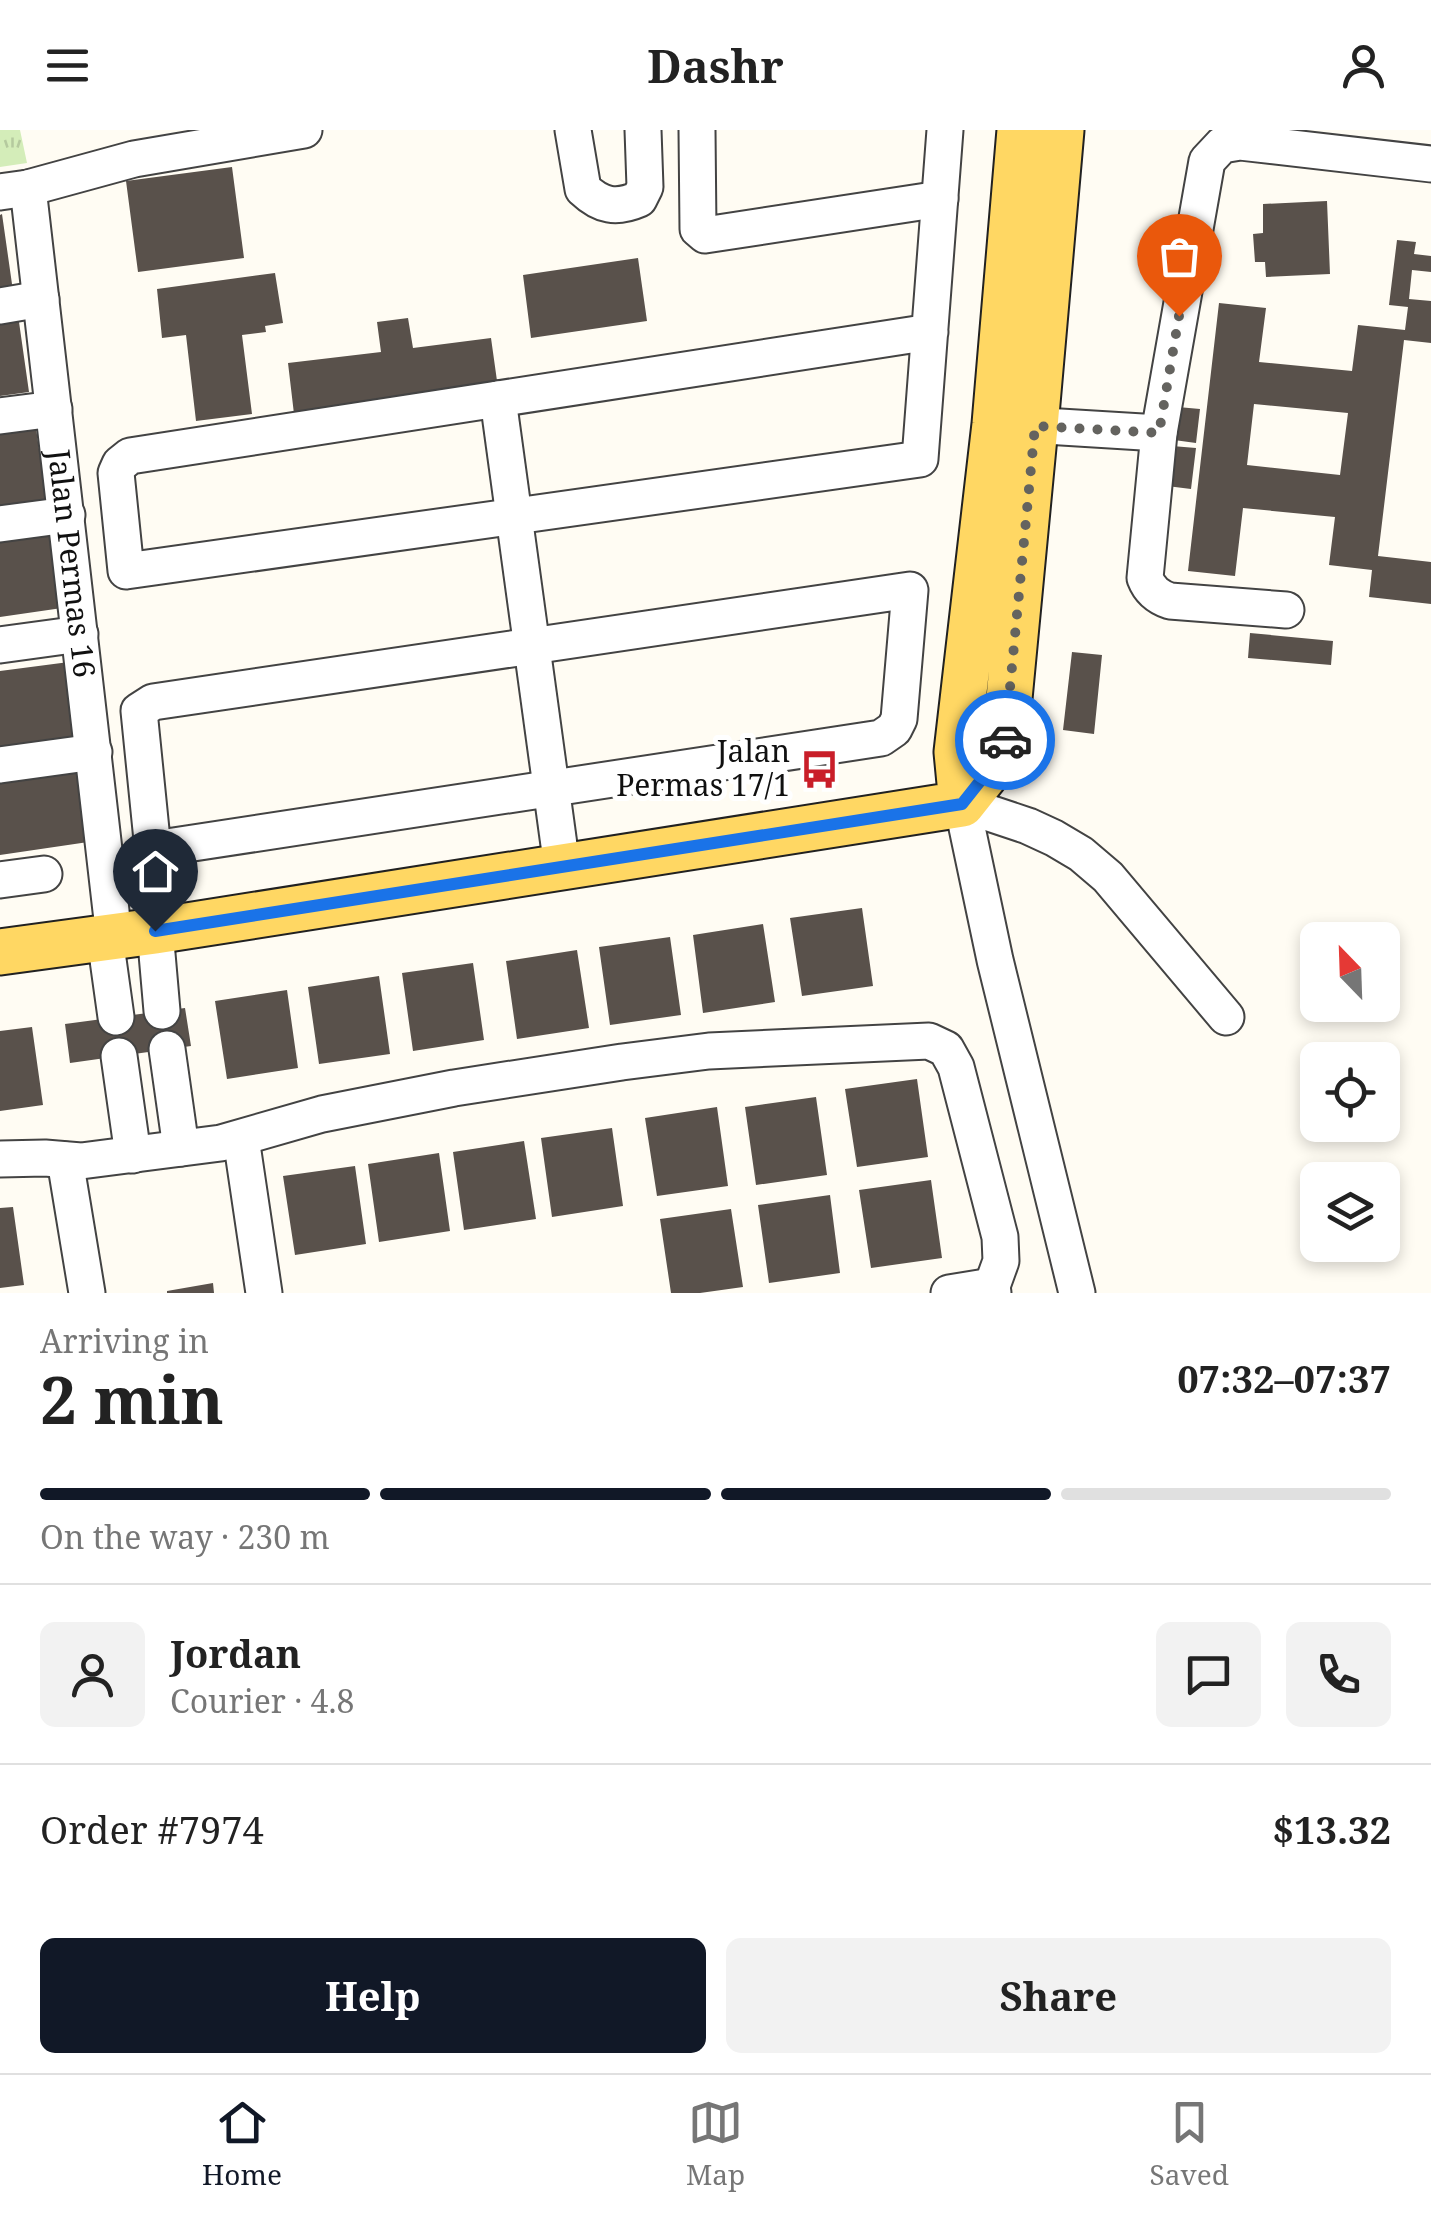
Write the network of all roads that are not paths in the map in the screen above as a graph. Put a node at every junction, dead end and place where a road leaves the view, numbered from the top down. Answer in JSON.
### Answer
{"nodes":[{"id":1,"x":304,"y":130,"type":"edge"},
{"id":2,"x":572,"y":130,"type":"edge"},
{"id":3,"x":642,"y":130,"type":"edge"},
{"id":4,"x":698,"y":130,"type":"edge"},
{"id":5,"x":945,"y":130,"type":"edge"},
{"id":6,"x":1020,"y":130,"type":"edge"},
{"id":7,"x":1061,"y":130,"type":"edge"},
{"id":8,"x":1431,"y":164,"type":"edge"},
{"id":9,"x":14,"y":190,"type":"edge"},
{"id":10,"x":940,"y":199,"type":"junction"},
{"id":11,"x":42,"y":299,"type":"junction"},
{"id":12,"x":0,"y":306,"type":"edge"},
{"id":13,"x":930,"y":332,"type":"junction"},
{"id":14,"x":498,"y":399,"type":"junction"},
{"id":15,"x":54,"y":409,"type":"junction"},
{"id":16,"x":0,"y":416,"type":"edge"},
{"id":17,"x":1015,"y":425,"type":"junction"},
{"id":18,"x":1159,"y":433,"type":"junction"},
{"id":19,"x":67,"y":515,"type":"junction"},
{"id":20,"x":514,"y":516,"type":"junction"},
{"id":21,"x":0,"y":524,"type":"edge"},
{"id":22,"x":1286,"y":610,"type":"dead end"},
{"id":23,"x":80,"y":634,"type":"junction"},
{"id":24,"x":0,"y":645,"type":"edge"},
{"id":25,"x":532,"y":646,"type":"junction"},
{"id":26,"x":94,"y":752,"type":"junction"},
{"id":27,"x":0,"y":765,"type":"edge"},
{"id":28,"x":551,"y":788,"type":"junction"},
{"id":29,"x":962,"y":804,"type":"junction"},
{"id":30,"x":562,"y":867,"type":"junction"},
{"id":31,"x":44,"y":874,"type":"dead end"},
{"id":32,"x":0,"y":880,"type":"edge"},
{"id":33,"x":125,"y":935,"type":"junction"},
{"id":34,"x":0,"y":952,"type":"edge"},
{"id":35,"x":162,"y":1011,"type":"dead end"},
{"id":36,"x":116,"y":1017,"type":"dead end"},
{"id":37,"x":1226,"y":1017,"type":"dead end"},
{"id":38,"x":167,"y":1049,"type":"dead end"},
{"id":39,"x":120,"y":1056,"type":"dead end"},
{"id":40,"x":241,"y":1138,"type":"junction"},
{"id":41,"x":182,"y":1148,"type":"junction"},
{"id":42,"x":133,"y":1154,"type":"junction"},
{"id":43,"x":0,"y":1159,"type":"edge"},
{"id":44,"x":66,"y":1160,"type":"junction"},
{"id":45,"x":993,"y":1290,"type":"edge"},
{"id":46,"x":88,"y":1293,"type":"edge"},
{"id":47,"x":264,"y":1293,"type":"edge"},
{"id":48,"x":949,"y":1293,"type":"edge"},
{"id":49,"x":1076,"y":1293,"type":"edge"}],
"edges":[{"from":1,"to":9,"type":"street"},
{"from":2,"to":3,"type":"street"},
{"from":4,"to":10,"type":"street"},
{"from":5,"to":10,"type":"street"},
{"from":6,"to":17,"type":"main road"},
{"from":7,"to":17,"type":"main road"},
{"from":8,"to":18,"type":"street"},
{"from":9,"to":11,"type":"street","name":"Jalan Permas 16"},
{"from":10,"to":13,"type":"street"},
{"from":11,"to":12,"type":"street"},
{"from":11,"to":15,"type":"street","name":"Jalan Permas 16"},
{"from":13,"to":14,"type":"street"},
{"from":13,"to":20,"type":"street"},
{"from":14,"to":20,"type":"street"},
{"from":14,"to":20,"type":"street"},
{"from":15,"to":16,"type":"street"},
{"from":15,"to":19,"type":"street","name":"Jalan Permas 16"},
{"from":17,"to":18,"type":"street"},
{"from":17,"to":29,"type":"main road"},
{"from":18,"to":22,"type":"street"},
{"from":19,"to":21,"type":"street"},
{"from":19,"to":23,"type":"street","name":"Jalan Permas 16"},
{"from":20,"to":25,"type":"street"},
{"from":23,"to":24,"type":"street"},
{"from":23,"to":26,"type":"street","name":"Jalan Permas 16"},
{"from":25,"to":28,"type":"street"},
{"from":25,"to":28,"type":"street"},
{"from":25,"to":28,"type":"street"},
{"from":26,"to":27,"type":"street"},
{"from":26,"to":33,"type":"street","name":"Jalan Permas 16"},
{"from":28,"to":30,"type":"street"},
{"from":29,"to":30,"type":"main road"},
{"from":29,"to":37,"type":"street"},
{"from":29,"to":49,"type":"street"},
{"from":30,"to":33,"type":"main road"},
{"from":31,"to":32,"type":"street"},
{"from":33,"to":34,"type":"main road"},
{"from":33,"to":35,"type":"street"},
{"from":33,"to":36,"type":"street"},
{"from":38,"to":41,"type":"street"},
{"from":39,"to":42,"type":"street"},
{"from":40,"to":41,"type":"street"},
{"from":40,"to":45,"type":"street"},
{"from":40,"to":47,"type":"street"},
{"from":41,"to":42,"type":"street"},
{"from":42,"to":44,"type":"street"},
{"from":43,"to":44,"type":"street"},
{"from":44,"to":46,"type":"street"},
{"from":45,"to":48,"type":"street"}]}
